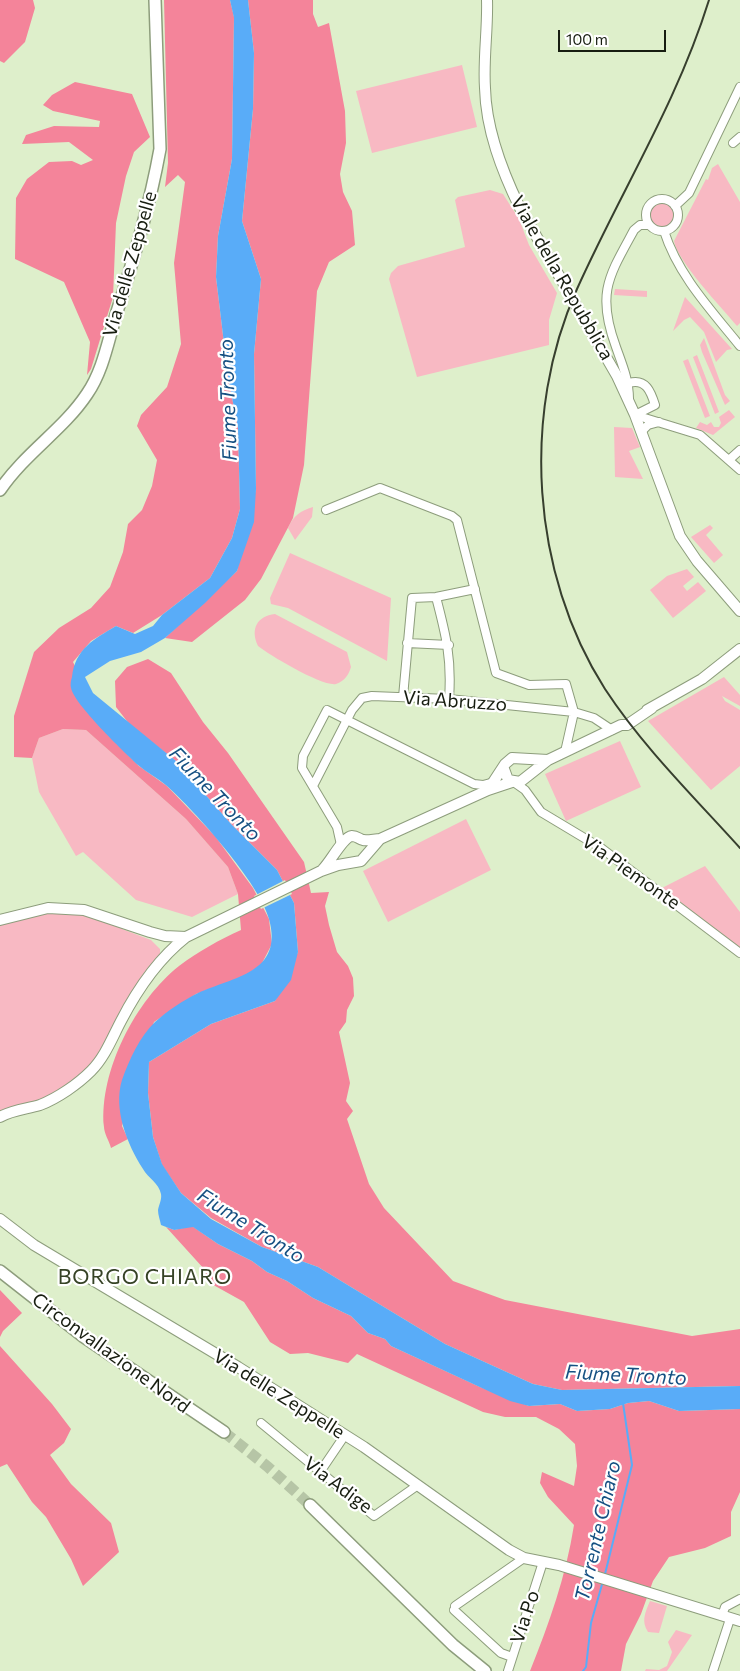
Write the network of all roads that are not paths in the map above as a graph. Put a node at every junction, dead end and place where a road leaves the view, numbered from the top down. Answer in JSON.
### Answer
{"nodes":[{"id":1,"x":155,"y":0,"type":"edge"},
{"id":2,"x":487,"y":0,"type":"edge"},
{"id":3,"x":740,"y":87,"type":"edge"},
{"id":4,"x":740,"y":137,"type":"edge"},
{"id":5,"x":733,"y":143,"type":"dead end"},
{"id":6,"x":674,"y":206,"type":"junction"},
{"id":7,"x":649,"y":225,"type":"junction"},
{"id":8,"x":664,"y":231,"type":"junction"},
{"id":9,"x":740,"y":346,"type":"edge"},
{"id":10,"x":629,"y":384,"type":"junction"},
{"id":11,"x":629,"y":401,"type":"junction"},
{"id":12,"x":656,"y":405,"type":"junction"},
{"id":13,"x":635,"y":416,"type":"junction"},
{"id":14,"x":653,"y":416,"type":"dead end"},
{"id":15,"x":659,"y":422,"type":"junction"},
{"id":16,"x":641,"y":432,"type":"junction"},
{"id":17,"x":740,"y":450,"type":"edge"},
{"id":18,"x":730,"y":459,"type":"junction"},
{"id":19,"x":740,"y":470,"type":"edge"},
{"id":20,"x":0,"y":490,"type":"edge"},
{"id":21,"x":326,"y":510,"type":"dead end"},
{"id":22,"x":475,"y":589,"type":"junction"},
{"id":23,"x":436,"y":597,"type":"junction"},
{"id":24,"x":740,"y":610,"type":"edge"},
{"id":25,"x":407,"y":643,"type":"junction"},
{"id":26,"x":449,"y":645,"type":"junction"},
{"id":27,"x":740,"y":649,"type":"edge"},
{"id":28,"x":403,"y":696,"type":"junction"},
{"id":29,"x":449,"y":699,"type":"junction"},
{"id":30,"x":574,"y":712,"type":"junction"},
{"id":31,"x":347,"y":720,"type":"junction"},
{"id":32,"x":612,"y":730,"type":"junction"},
{"id":33,"x":565,"y":752,"type":"junction"},
{"id":34,"x":519,"y":758,"type":"junction"},
{"id":35,"x":548,"y":760,"type":"junction"},
{"id":36,"x":504,"y":769,"type":"junction"},
{"id":37,"x":526,"y":777,"type":"junction"},
{"id":38,"x":514,"y":782,"type":"junction"},
{"id":39,"x":313,"y":786,"type":"junction"},
{"id":40,"x":491,"y":786,"type":"junction"},
{"id":41,"x":525,"y":790,"type":"junction"},
{"id":42,"x":337,"y":828,"type":"junction"},
{"id":43,"x":351,"y":836,"type":"junction"},
{"id":44,"x":380,"y":839,"type":"junction"},
{"id":45,"x":363,"y":840,"type":"junction"},
{"id":46,"x":340,"y":847,"type":"junction"},
{"id":47,"x":366,"y":854,"type":"junction"},
{"id":48,"x":350,"y":863,"type":"junction"},
{"id":49,"x":321,"y":871,"type":"junction"},
{"id":50,"x":0,"y":920,"type":"edge"},
{"id":51,"x":150,"y":932,"type":"junction"},
{"id":52,"x":188,"y":936,"type":"junction"},
{"id":53,"x":740,"y":953,"type":"edge"},
{"id":54,"x":160,"y":962,"type":"junction"},
{"id":55,"x":0,"y":1117,"type":"edge"},
{"id":56,"x":0,"y":1219,"type":"edge"},
{"id":57,"x":0,"y":1271,"type":"edge"},
{"id":58,"x":261,"y":1423,"type":"dead end"},
{"id":59,"x":224,"y":1432,"type":"tunnel mouth"},
{"id":60,"x":345,"y":1435,"type":"junction"},
{"id":61,"x":320,"y":1472,"type":"junction"},
{"id":62,"x":418,"y":1485,"type":"junction"},
{"id":63,"x":310,"y":1506,"type":"tunnel mouth"},
{"id":64,"x":524,"y":1558,"type":"junction"},
{"id":65,"x":543,"y":1562,"type":"junction"},
{"id":66,"x":740,"y":1599,"type":"edge"},
{"id":67,"x":731,"y":1619,"type":"edge"},
{"id":68,"x":512,"y":1657,"type":"junction"},
{"id":69,"x":485,"y":1671,"type":"edge"},
{"id":70,"x":508,"y":1671,"type":"edge"},
{"id":71,"x":713,"y":1671,"type":"edge"}],
"edges":[{"from":1,"to":20,"type":"main road","name":"Via delle Zeppelle"},
{"from":2,"to":11,"type":"street","name":"Viale della Repubblica"},
{"from":3,"to":6,"type":"street"},
{"from":4,"to":5,"type":"street"},
{"from":6,"to":7,"type":"street"},
{"from":6,"to":8,"type":"street"},
{"from":7,"to":8,"type":"street"},
{"from":7,"to":10,"type":"street"},
{"from":8,"to":9,"type":"street"},
{"from":10,"to":11,"type":"street"},
{"from":10,"to":12,"type":"street"},
{"from":11,"to":13,"type":"street","name":"Viale della Repubblica"},
{"from":12,"to":13,"type":"street"},
{"from":12,"to":14,"type":"street"},
{"from":13,"to":15,"type":"street"},
{"from":13,"to":16,"type":"street","name":"Viale della Repubblica"},
{"from":15,"to":16,"type":"street"},
{"from":15,"to":18,"type":"street"},
{"from":16,"to":24,"type":"street","name":"Viale della Repubblica"},
{"from":17,"to":18,"type":"street"},
{"from":18,"to":19,"type":"street"},
{"from":21,"to":22,"type":"street"},
{"from":22,"to":23,"type":"street"},
{"from":22,"to":30,"type":"street"},
{"from":23,"to":25,"type":"street"},
{"from":23,"to":26,"type":"street"},
{"from":25,"to":26,"type":"street"},
{"from":25,"to":28,"type":"street"},
{"from":26,"to":29,"type":"street"},
{"from":27,"to":32,"type":"street"},
{"from":28,"to":29,"type":"street","name":"Via Abruzzo"},
{"from":28,"to":31,"type":"street","name":"Via Abruzzo"},
{"from":29,"to":30,"type":"street","name":"Via Abruzzo"},
{"from":30,"to":32,"type":"street","name":"Via Abruzzo"},
{"from":30,"to":33,"type":"street"},
{"from":31,"to":39,"type":"street"},
{"from":31,"to":39,"type":"street"},
{"from":31,"to":40,"type":"street"},
{"from":32,"to":33,"type":"street"},
{"from":33,"to":35,"type":"street"},
{"from":34,"to":35,"type":"street"},
{"from":34,"to":36,"type":"street"},
{"from":34,"to":37,"type":"street"},
{"from":35,"to":37,"type":"street"},
{"from":36,"to":38,"type":"street"},
{"from":36,"to":40,"type":"street"},
{"from":37,"to":38,"type":"street"},
{"from":37,"to":41,"type":"street"},
{"from":38,"to":40,"type":"street"},
{"from":38,"to":41,"type":"street","name":"Via Piemonte"},
{"from":39,"to":42,"type":"street"},
{"from":40,"to":44,"type":"street"},
{"from":41,"to":53,"type":"street","name":"Via Piemonte"},
{"from":42,"to":43,"type":"street"},
{"from":42,"to":46,"type":"street"},
{"from":43,"to":45,"type":"street"},
{"from":43,"to":46,"type":"street"},
{"from":44,"to":45,"type":"street"},
{"from":44,"to":47,"type":"street"},
{"from":45,"to":47,"type":"street"},
{"from":46,"to":48,"type":"street"},
{"from":46,"to":49,"type":"street"},
{"from":47,"to":48,"type":"street"},
{"from":48,"to":49,"type":"street"},
{"from":49,"to":52,"type":"street"},
{"from":50,"to":51,"type":"street"},
{"from":51,"to":52,"type":"street"},
{"from":51,"to":54,"type":"street"},
{"from":52,"to":54,"type":"street"},
{"from":54,"to":55,"type":"street"},
{"from":56,"to":60,"type":"street","name":"Via delle Zeppelle"},
{"from":57,"to":59,"type":"main road","name":"Circonvallazione Nord"},
{"from":58,"to":61,"type":"street","name":"Via Adige"},
{"from":60,"to":61,"type":"street"},
{"from":60,"to":62,"type":"street","name":"Via delle Zeppelle"},
{"from":61,"to":62,"type":"street","name":"Via Adige"},
{"from":62,"to":64,"type":"street","name":"Via delle Zeppelle"},
{"from":63,"to":69,"type":"main road"},
{"from":64,"to":65,"type":"street","name":"Via delle Zeppelle"},
{"from":64,"to":68,"type":"street"},
{"from":65,"to":67,"type":"street","name":"Via delle Zeppelle"},
{"from":65,"to":68,"type":"street","name":"Via Po"},
{"from":66,"to":67,"type":"street"},
{"from":67,"to":71,"type":"street"},
{"from":68,"to":70,"type":"street","name":"Via Po"}]}
